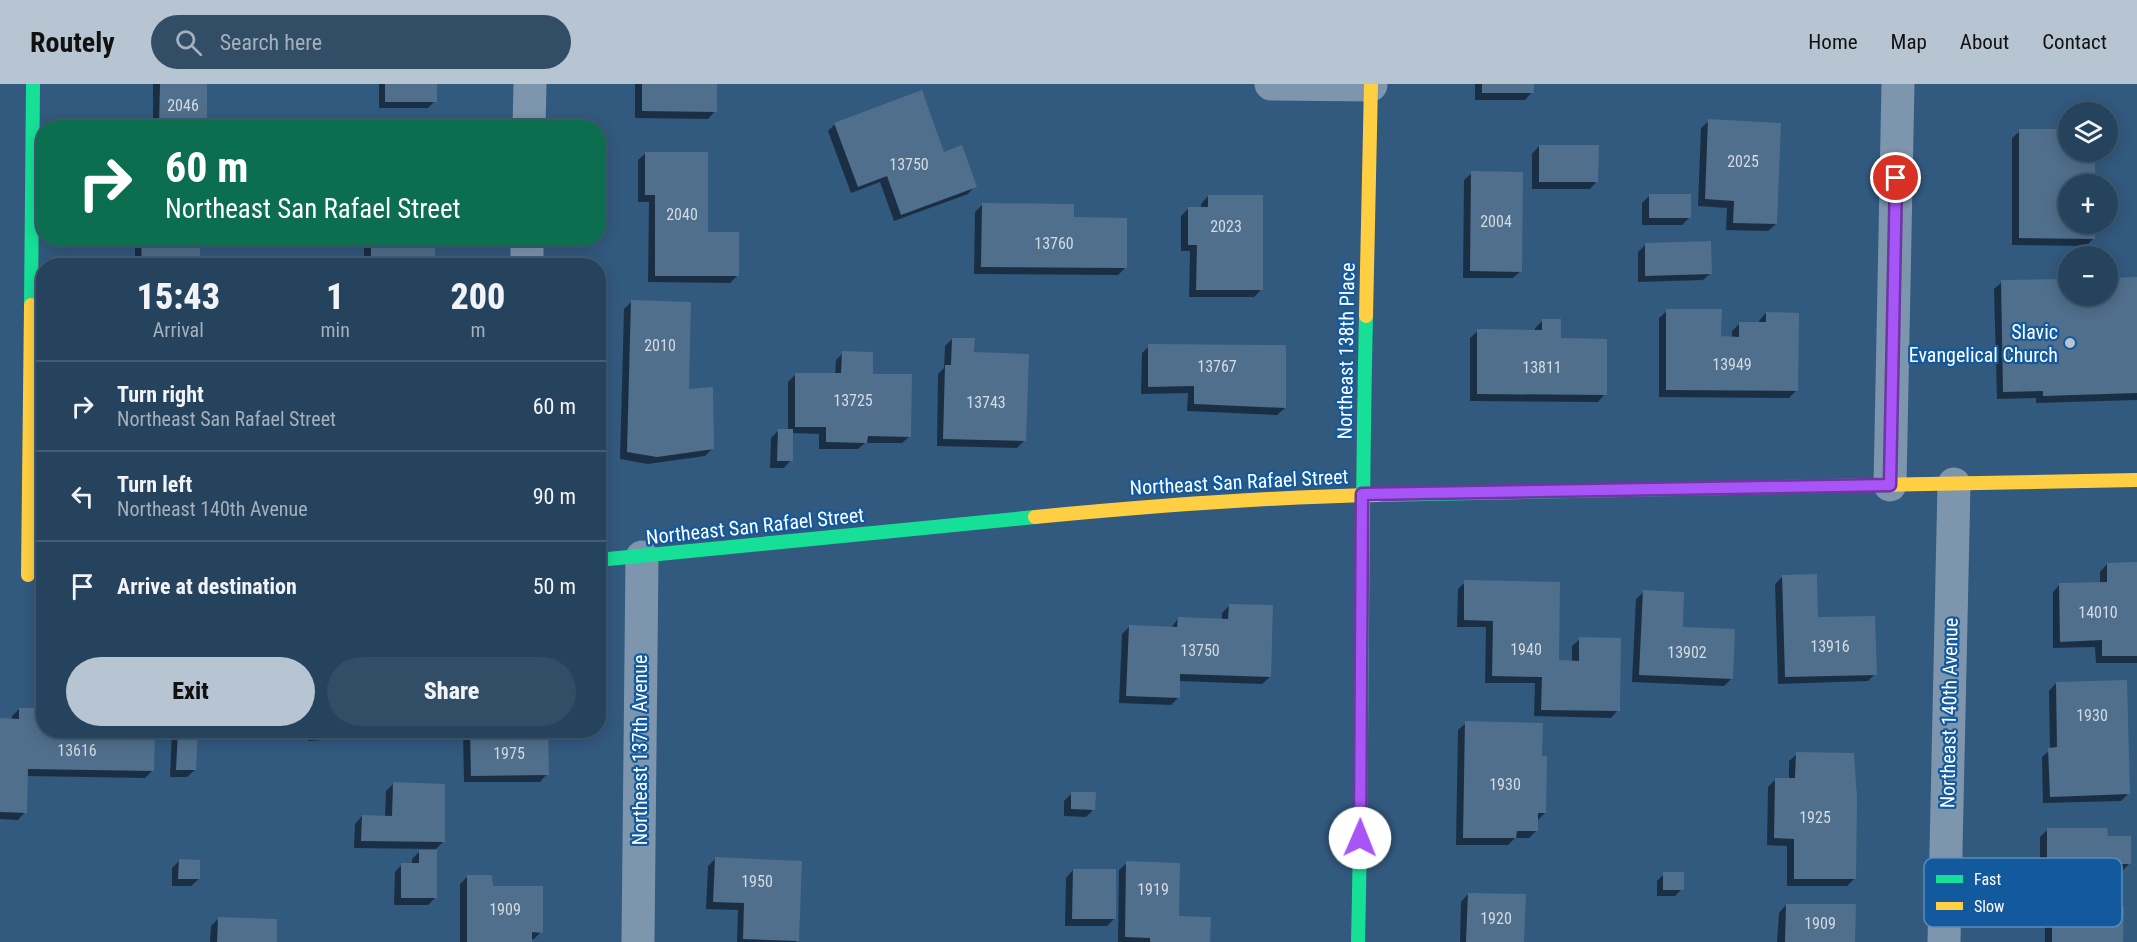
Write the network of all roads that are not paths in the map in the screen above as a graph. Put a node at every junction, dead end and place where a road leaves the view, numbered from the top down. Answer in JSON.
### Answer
{"nodes":[{"id":1,"x":33,"y":84,"type":"edge"},
{"id":2,"x":530,"y":84,"type":"edge"},
{"id":3,"x":1271,"y":84,"type":"edge"},
{"id":4,"x":1898,"y":84,"type":"edge"},
{"id":5,"x":1371,"y":85,"type":"edge"},
{"id":6,"x":529,"y":120,"type":"edge"},
{"id":7,"x":2137,"y":480,"type":"edge"},
{"id":8,"x":1954,"y":484,"type":"junction"},
{"id":9,"x":1890,"y":485,"type":"junction"},
{"id":10,"x":1362,"y":494,"type":"junction"},
{"id":11,"x":642,"y":557,"type":"junction"},
{"id":12,"x":606,"y":559,"type":"edge"},
{"id":13,"x":36,"y":575,"type":"edge"},
{"id":14,"x":1946,"y":858,"type":"edge"},
{"id":15,"x":1944,"y":927,"type":"edge"},
{"id":16,"x":638,"y":942,"type":"edge"},
{"id":17,"x":1358,"y":942,"type":"edge"},
{"id":18,"x":1944,"y":942,"type":"edge"}],
"edges":[{"from":1,"to":13,"type":"street"},
{"from":2,"to":6,"type":"street"},
{"from":3,"to":5,"type":"street"},
{"from":4,"to":9,"type":"street"},
{"from":5,"to":10,"type":"street","name":"Northeast 138th Place"},
{"from":7,"to":8,"type":"street","name":"Northeast San Rafael Street"},
{"from":8,"to":9,"type":"street","name":"Northeast San Rafael Street"},
{"from":8,"to":14,"type":"street","name":"Northeast 140th Avenue"},
{"from":9,"to":10,"type":"street","name":"Northeast San Rafael Street"},
{"from":10,"to":11,"type":"street","name":"Northeast San Rafael Street"},
{"from":10,"to":17,"type":"street","name":"Northeast 138th Place"},
{"from":11,"to":12,"type":"street","name":"Northeast San Rafael Street"},
{"from":11,"to":16,"type":"street","name":"Northeast 137th Avenue"},
{"from":15,"to":18,"type":"street","name":"Northeast 140th Avenue"}]}
